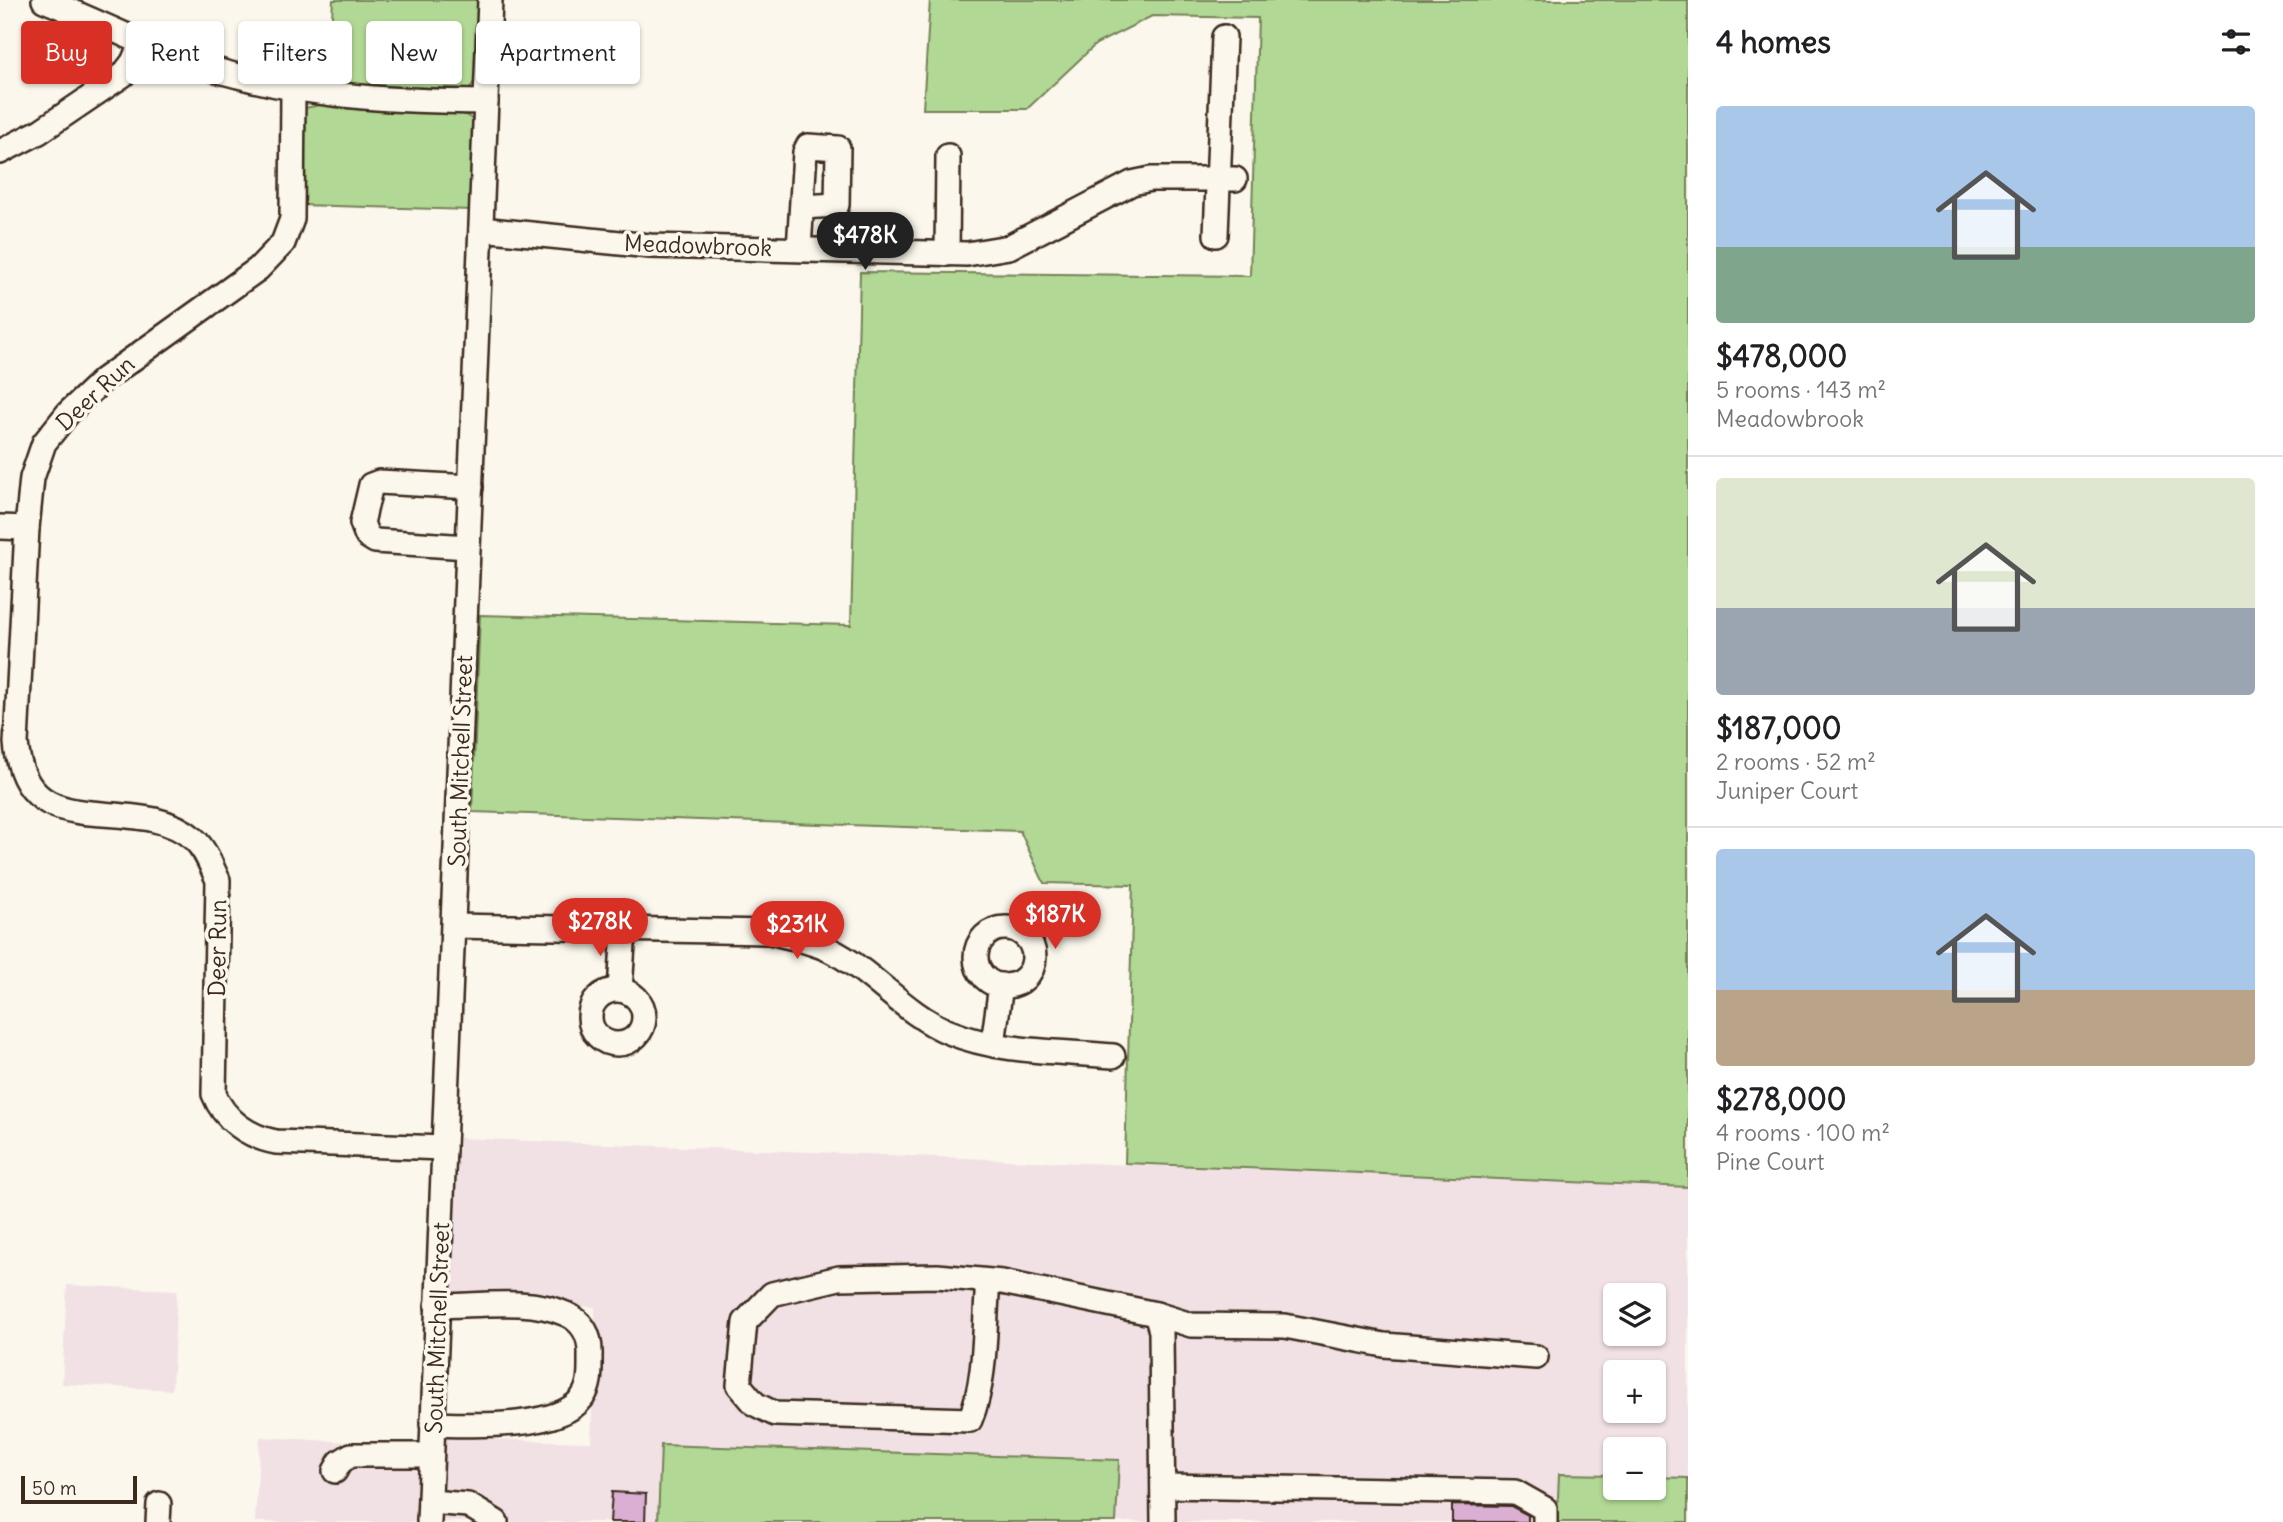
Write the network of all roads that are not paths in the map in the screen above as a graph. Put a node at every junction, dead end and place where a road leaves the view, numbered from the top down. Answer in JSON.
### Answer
{"nodes":[{"id":1,"x":44,"y":0,"type":"edge"},
{"id":2,"x":490,"y":0,"type":"edge"},
{"id":3,"x":126,"y":33,"type":"edge"},
{"id":4,"x":1224,"y":37,"type":"dead end"},
{"id":5,"x":126,"y":71,"type":"edge"},
{"id":6,"x":224,"y":72,"type":"edge"},
{"id":7,"x":293,"y":89,"type":"junction"},
{"id":8,"x":486,"y":102,"type":"junction"},
{"id":9,"x":0,"y":152,"type":"edge"},
{"id":10,"x":948,"y":156,"type":"dead end"},
{"id":11,"x":1228,"y":179,"type":"junction"},
{"id":12,"x":802,"y":207,"type":"dead end"},
{"id":13,"x":481,"y":229,"type":"junction"},
{"id":14,"x":1216,"y":235,"type":"dead end"},
{"id":15,"x":799,"y":249,"type":"junction"},
{"id":16,"x":947,"y":254,"type":"junction"},
{"id":17,"x":471,"y":487,"type":"junction"},
{"id":18,"x":0,"y":527,"type":"edge"},
{"id":19,"x":27,"y":528,"type":"junction"},
{"id":20,"x":468,"y":547,"type":"junction"},
{"id":21,"x":454,"y":926,"type":"junction"},
{"id":22,"x":624,"y":929,"type":"junction"},
{"id":23,"x":1001,"y":985,"type":"dead end"},
{"id":24,"x":620,"y":989,"type":"dead end"},
{"id":25,"x":993,"y":1044,"type":"junction"},
{"id":26,"x":1113,"y":1056,"type":"dead end"},
{"id":27,"x":444,"y":1148,"type":"junction"},
{"id":28,"x":988,"y":1281,"type":"junction"},
{"id":29,"x":438,"y":1306,"type":"junction"},
{"id":30,"x":1156,"y":1314,"type":"junction"},
{"id":31,"x":1536,"y":1357,"type":"dead end"},
{"id":32,"x":432,"y":1424,"type":"junction"},
{"id":33,"x":431,"y":1455,"type":"junction"},
{"id":34,"x":335,"y":1471,"type":"dead end"},
{"id":35,"x":1164,"y":1486,"type":"junction"},
{"id":36,"x":429,"y":1512,"type":"edge"},
{"id":37,"x":496,"y":1522,"type":"edge"},
{"id":38,"x":1163,"y":1522,"type":"edge"},
{"id":39,"x":1545,"y":1522,"type":"edge"}],
"edges":[{"from":1,"to":3,"type":"street"},
{"from":2,"to":8,"type":"street","name":"South Mitchell Street"},
{"from":4,"to":11,"type":"street"},
{"from":5,"to":9,"type":"street"},
{"from":6,"to":7,"type":"street"},
{"from":7,"to":8,"type":"street"},
{"from":7,"to":19,"type":"street","name":"Deer Run"},
{"from":8,"to":13,"type":"street","name":"South Mitchell Street"},
{"from":10,"to":16,"type":"street"},
{"from":11,"to":14,"type":"street"},
{"from":11,"to":16,"type":"street","name":"Meadowbrook"},
{"from":12,"to":15,"type":"street"},
{"from":13,"to":15,"type":"street","name":"Meadowbrook"},
{"from":13,"to":17,"type":"street","name":"South Mitchell Street"},
{"from":15,"to":16,"type":"street","name":"Meadowbrook"},
{"from":17,"to":20,"type":"street","name":"South Mitchell Street"},
{"from":17,"to":20,"type":"street"},
{"from":18,"to":19,"type":"street"},
{"from":19,"to":27,"type":"street","name":"Deer Run"},
{"from":20,"to":21,"type":"street","name":"South Mitchell Street"},
{"from":21,"to":22,"type":"street"},
{"from":21,"to":27,"type":"street","name":"South Mitchell Street"},
{"from":22,"to":24,"type":"street"},
{"from":22,"to":25,"type":"street"},
{"from":23,"to":25,"type":"street"},
{"from":25,"to":26,"type":"street"},
{"from":27,"to":29,"type":"street","name":"South Mitchell Street"},
{"from":28,"to":28,"type":"street"},
{"from":28,"to":30,"type":"street"},
{"from":29,"to":32,"type":"street","name":"South Mitchell Street"},
{"from":29,"to":32,"type":"street"},
{"from":30,"to":31,"type":"street"},
{"from":30,"to":35,"type":"street"},
{"from":32,"to":33,"type":"street","name":"South Mitchell Street"},
{"from":33,"to":34,"type":"street"},
{"from":33,"to":36,"type":"street","name":"South Mitchell Street"},
{"from":35,"to":38,"type":"street"},
{"from":35,"to":39,"type":"street"},
{"from":36,"to":37,"type":"street"}]}
